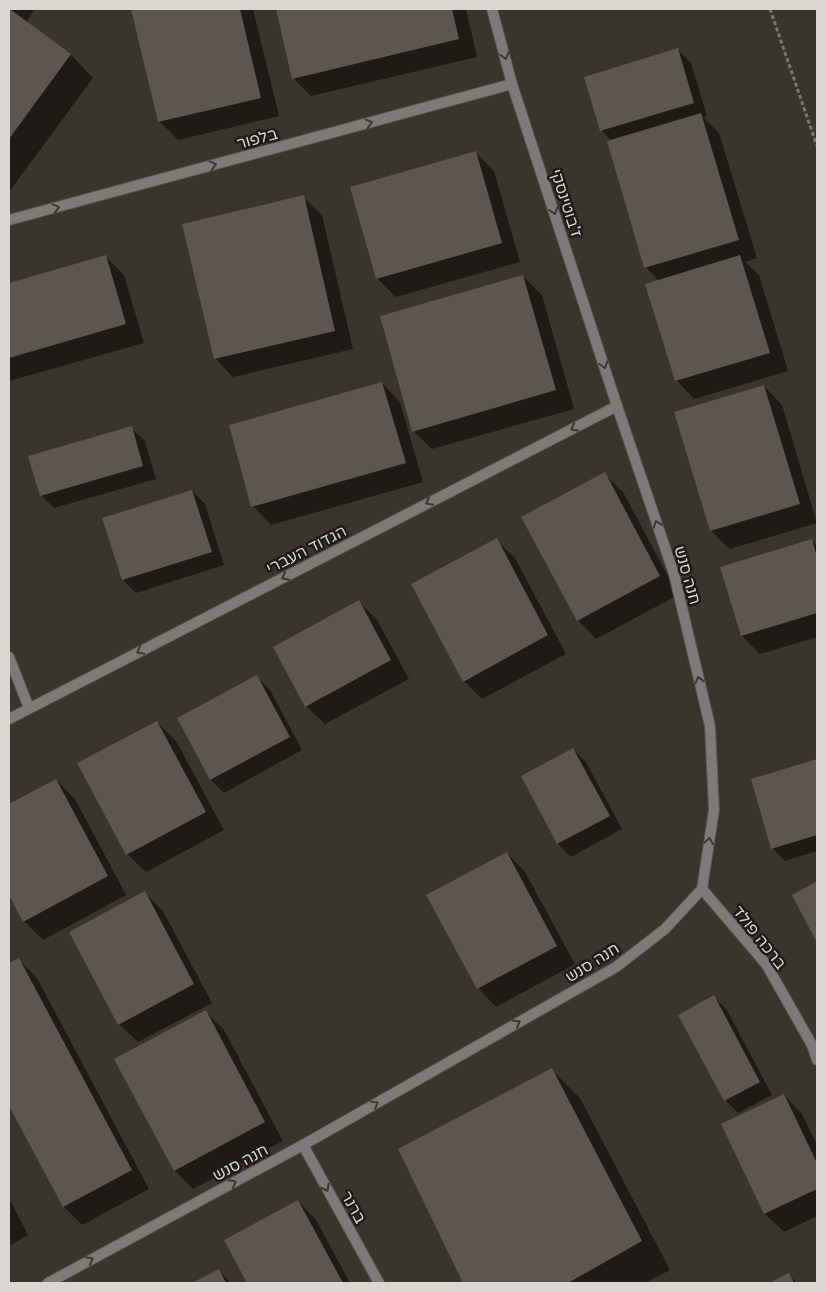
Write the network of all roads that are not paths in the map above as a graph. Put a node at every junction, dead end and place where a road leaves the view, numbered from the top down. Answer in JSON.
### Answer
{"nodes":[{"id":1,"x":492,"y":9,"type":"edge"},
{"id":2,"x":512,"y":84,"type":"junction"},
{"id":3,"x":9,"y":220,"type":"edge"},
{"id":4,"x":617,"y":406,"type":"junction"},
{"id":5,"x":9,"y":657,"type":"edge"},
{"id":6,"x":29,"y":708,"type":"junction"},
{"id":7,"x":9,"y":719,"type":"edge"},
{"id":8,"x":702,"y":890,"type":"junction"},
{"id":9,"x":817,"y":1060,"type":"edge"},
{"id":10,"x":303,"y":1145,"type":"junction"},
{"id":11,"x":48,"y":1283,"type":"edge"},
{"id":12,"x":379,"y":1283,"type":"edge"}],
"edges":[{"from":1,"to":2,"type":"street","name":"ז'בוטינסקי","one_way":true},
{"from":3,"to":2,"type":"street","name":"בלפור","one_way":true},
{"from":2,"to":4,"type":"street","name":"ז'בוטינסקי","one_way":true},
{"from":4,"to":6,"type":"street","name":"הגדוד העברי","one_way":true},
{"from":8,"to":4,"type":"street","name":"חנה סנש","one_way":true},
{"from":5,"to":6,"type":"street"},
{"from":6,"to":7,"type":"street","name":"הגדוד העברי"},
{"from":8,"to":9,"type":"street","name":"ברכה פולד"},
{"from":10,"to":8,"type":"street","name":"חנה סנש","one_way":true},
{"from":11,"to":10,"type":"street","name":"חנה סנש","one_way":true},
{"from":10,"to":12,"type":"street","name":"ברנר","one_way":true}]}
